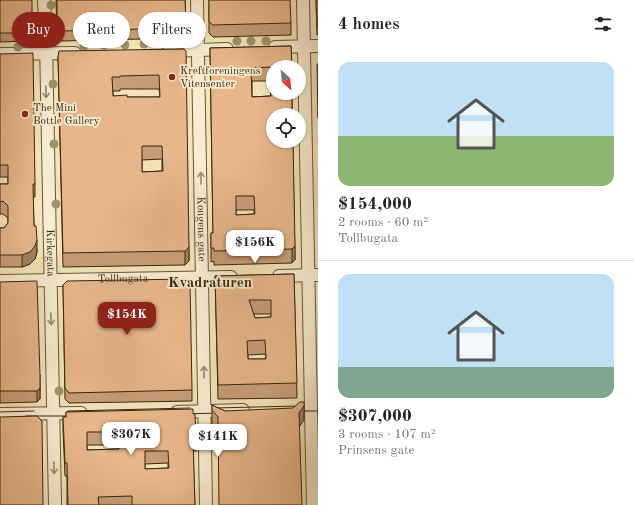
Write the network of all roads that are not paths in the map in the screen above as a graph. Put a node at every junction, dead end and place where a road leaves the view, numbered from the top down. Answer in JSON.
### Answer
{"nodes":[{"id":1,"x":44,"y":0,"type":"edge"},
{"id":2,"x":197,"y":0,"type":"edge"},
{"id":3,"x":303,"y":0,"type":"edge"},
{"id":4,"x":305,"y":46,"type":"junction"},
{"id":5,"x":318,"y":46,"type":"edge"},
{"id":6,"x":267,"y":48,"type":"edge"},
{"id":7,"x":237,"y":49,"type":"edge"},
{"id":8,"x":199,"y":50,"type":"junction"},
{"id":9,"x":156,"y":51,"type":"edge"},
{"id":10,"x":45,"y":53,"type":"junction"},
{"id":11,"x":88,"y":53,"type":"edge"},
{"id":12,"x":0,"y":54,"type":"edge"},
{"id":13,"x":313,"y":275,"type":"edge"},
{"id":14,"x":268,"y":276,"type":"edge"},
{"id":15,"x":202,"y":277,"type":"junction"},
{"id":16,"x":245,"y":277,"type":"edge"},
{"id":17,"x":50,"y":280,"type":"junction"},
{"id":18,"x":0,"y":281,"type":"edge"},
{"id":19,"x":314,"y":408,"type":"edge"},
{"id":20,"x":296,"y":409,"type":"edge"},
{"id":21,"x":257,"y":410,"type":"edge"},
{"id":22,"x":205,"y":411,"type":"junction"},
{"id":23,"x":163,"y":412,"type":"edge"},
{"id":24,"x":90,"y":413,"type":"edge"},
{"id":25,"x":0,"y":414,"type":"edge"},
{"id":26,"x":52,"y":414,"type":"junction"},
{"id":27,"x":55,"y":505,"type":"edge"},
{"id":28,"x":206,"y":505,"type":"edge"},
{"id":29,"x":314,"y":505,"type":"edge"}],
"edges":[{"from":1,"to":10,"type":"street","name":"Kirkegata"},
{"from":2,"to":8,"type":"street","name":"Kongens gate"},
{"from":3,"to":4,"type":"street"},
{"from":4,"to":5,"type":"street"},
{"from":4,"to":6,"type":"street"},
{"from":4,"to":13,"type":"street"},
{"from":7,"to":8,"type":"street"},
{"from":8,"to":9,"type":"street"},
{"from":15,"to":8,"type":"street","name":"Kongens gate","one_way":true},
{"from":10,"to":11,"type":"street"},
{"from":10,"to":12,"type":"street"},
{"from":10,"to":17,"type":"street","name":"Kirkegata","one_way":true},
{"from":13,"to":14,"type":"street"},
{"from":13,"to":19,"type":"street"},
{"from":15,"to":16,"type":"street","name":"Tollbugata"},
{"from":15,"to":17,"type":"street","name":"Tollbugata"},
{"from":22,"to":15,"type":"street","name":"Kongens gate","one_way":true},
{"from":17,"to":18,"type":"street","name":"Tollbugata"},
{"from":17,"to":26,"type":"street","name":"Kirkegata","one_way":true},
{"from":19,"to":20,"type":"street"},
{"from":19,"to":29,"type":"street"},
{"from":21,"to":22,"type":"street"},
{"from":22,"to":23,"type":"street"},
{"from":22,"to":28,"type":"street","name":"Kongens gate"},
{"from":24,"to":26,"type":"street"},
{"from":25,"to":26,"type":"street"},
{"from":26,"to":27,"type":"street","name":"Kirkegata","one_way":true}]}
